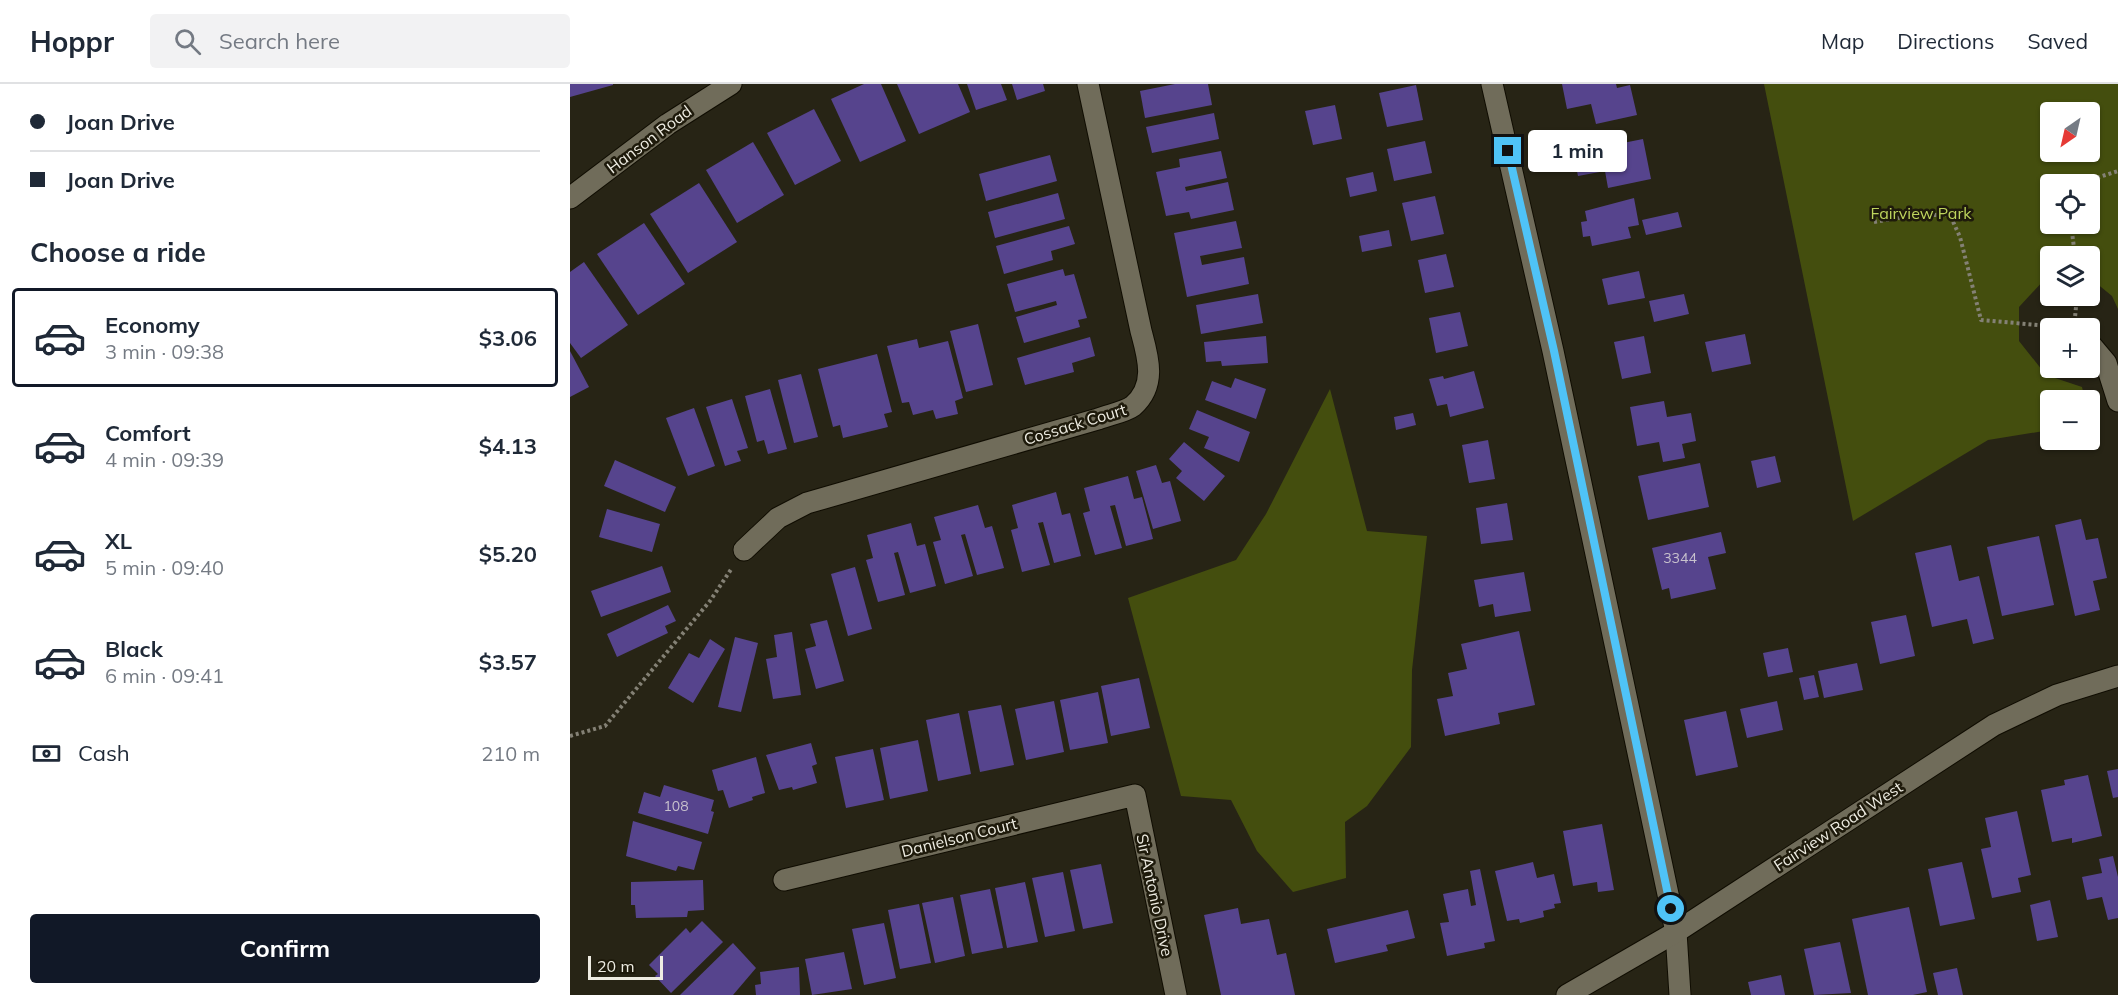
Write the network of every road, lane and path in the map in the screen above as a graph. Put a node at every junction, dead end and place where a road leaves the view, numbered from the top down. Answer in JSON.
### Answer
{"nodes":[{"id":1,"x":731,"y":84,"type":"edge"},
{"id":2,"x":1088,"y":84,"type":"edge"},
{"id":3,"x":1492,"y":84,"type":"edge"},
{"id":4,"x":696,"y":93,"type":"edge"},
{"id":5,"x":2118,"y":171,"type":"edge"},
{"id":6,"x":2100,"y":177,"type":"edge"},
{"id":7,"x":570,"y":198,"type":"edge"},
{"id":8,"x":1874,"y":222,"type":"dead end"},
{"id":9,"x":2040,"y":325,"type":"edge"},
{"id":10,"x":2100,"y":356,"type":"edge"},
{"id":11,"x":2118,"y":401,"type":"edge"},
{"id":12,"x":744,"y":550,"type":"joint"},
{"id":13,"x":2118,"y":676,"type":"edge"},
{"id":14,"x":570,"y":736,"type":"edge"},
{"id":15,"x":1135,"y":795,"type":"joint"},
{"id":16,"x":784,"y":880,"type":"dead end"},
{"id":17,"x":1676,"y":932,"type":"junction"},
{"id":18,"x":1176,"y":995,"type":"edge"},
{"id":19,"x":1567,"y":995,"type":"edge"},
{"id":20,"x":1680,"y":995,"type":"edge"}],
"edges":[{"from":1,"to":4,"type":"street","name":"Hanson Road"},
{"from":2,"to":12,"type":"street","name":"Cossack Court"},
{"from":3,"to":17,"type":"street"},
{"from":4,"to":7,"type":"street","name":"Hanson Road"},
{"from":5,"to":6,"type":"path"},
{"from":8,"to":9,"type":"path"},
{"from":10,"to":11,"type":"street"},
{"from":12,"to":14,"type":"path"},
{"from":13,"to":17,"type":"street","name":"Fairview Road West"},
{"from":15,"to":16,"type":"street","name":"Danielson Court"},
{"from":15,"to":18,"type":"street","name":"Sir Antonio Drive"},
{"from":17,"to":19,"type":"street","name":"Fairview Road West"},
{"from":17,"to":20,"type":"street"}]}
